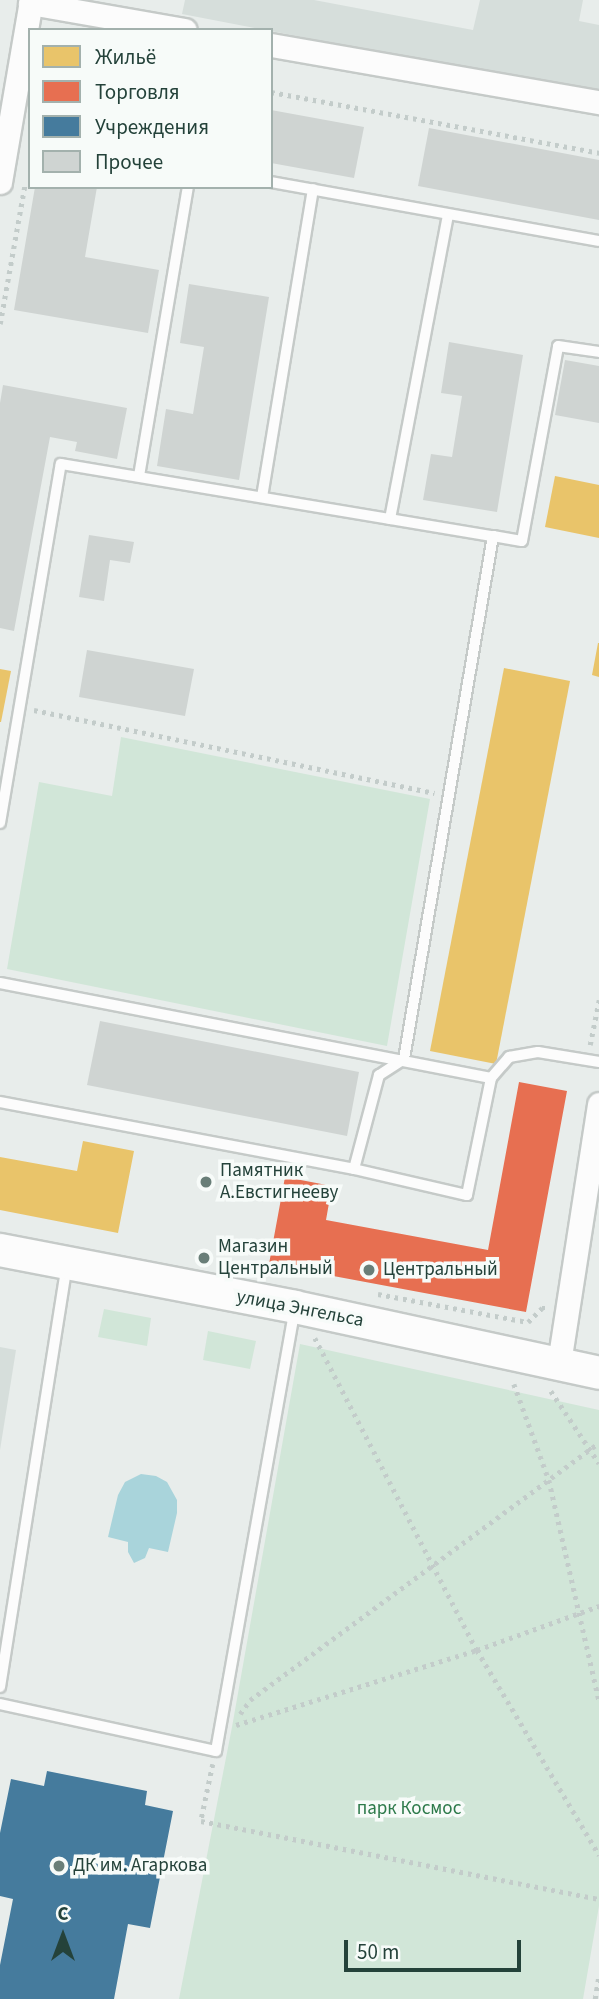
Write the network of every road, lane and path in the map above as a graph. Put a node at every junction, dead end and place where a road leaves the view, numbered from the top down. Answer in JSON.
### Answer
{"nodes":[{"id":1,"x":30,"y":1,"type":"edge"},
{"id":2,"x":174,"y":28,"type":"edge"},
{"id":3,"x":273,"y":45,"type":"edge"},
{"id":4,"x":273,"y":92,"type":"edge"},
{"id":5,"x":599,"y":102,"type":"edge"},
{"id":6,"x":4,"y":130,"type":"edge"},
{"id":7,"x":599,"y":153,"type":"edge"},
{"id":8,"x":27,"y":173,"type":"dead end"},
{"id":9,"x":0,"y":182,"type":"edge"},
{"id":10,"x":273,"y":182,"type":"edge"},
{"id":11,"x":188,"y":189,"type":"edge"},
{"id":12,"x":313,"y":190,"type":"junction"},
{"id":13,"x":448,"y":214,"type":"junction"},
{"id":14,"x":599,"y":241,"type":"edge"},
{"id":15,"x":0,"y":324,"type":"edge"},
{"id":16,"x":599,"y":352,"type":"edge"},
{"id":17,"x":139,"y":476,"type":"junction"},
{"id":18,"x":262,"y":497,"type":"junction"},
{"id":19,"x":390,"y":519,"type":"junction"},
{"id":20,"x":493,"y":536,"type":"junction"},
{"id":21,"x":20,"y":707,"type":"junction"},
{"id":22,"x":449,"y":796,"type":"junction"},
{"id":23,"x":0,"y":823,"type":"edge"},
{"id":24,"x":0,"y":983,"type":"edge"},
{"id":25,"x":404,"y":1059,"type":"junction"},
{"id":26,"x":599,"y":1062,"type":"edge"},
{"id":27,"x":491,"y":1078,"type":"junction"},
{"id":28,"x":0,"y":1102,"type":"edge"},
{"id":29,"x":599,"y":1104,"type":"edge"},
{"id":30,"x":354,"y":1169,"type":"junction"},
{"id":31,"x":0,"y":1250,"type":"edge"},
{"id":32,"x":67,"y":1265,"type":"junction"},
{"id":33,"x":295,"y":1307,"type":"junction"},
{"id":34,"x":599,"y":1373,"type":"edge"},
{"id":35,"x":555,"y":1377,"type":"junction"},
{"id":36,"x":514,"y":1384,"type":"dead end"},
{"id":37,"x":599,"y":1443,"type":"edge"},
{"id":38,"x":590,"y":1450,"type":"junction"},
{"id":39,"x":599,"y":1463,"type":"edge"},
{"id":40,"x":549,"y":1480,"type":"junction"},
{"id":41,"x":432,"y":1565,"type":"junction"},
{"id":42,"x":599,"y":1606,"type":"edge"},
{"id":43,"x":577,"y":1614,"type":"junction"},
{"id":44,"x":477,"y":1650,"type":"junction"},
{"id":45,"x":0,"y":1687,"type":"edge"},
{"id":46,"x":599,"y":1700,"type":"edge"},
{"id":47,"x":0,"y":1704,"type":"edge"},
{"id":48,"x":216,"y":1751,"type":"junction"},
{"id":49,"x":599,"y":1855,"type":"edge"},
{"id":50,"x":599,"y":1899,"type":"edge"},
{"id":51,"x":599,"y":1974,"type":"edge"},
{"id":52,"x":595,"y":1999,"type":"edge"}],
"edges":[{"from":1,"to":2,"type":"street"},
{"from":1,"to":6,"type":"street"},
{"from":3,"to":5,"type":"street"},
{"from":4,"to":7,"type":"path"},
{"from":6,"to":9,"type":"street"},
{"from":8,"to":15,"type":"path"},
{"from":10,"to":12,"type":"lane"},
{"from":11,"to":17,"type":"lane"},
{"from":12,"to":13,"type":"lane"},
{"from":12,"to":18,"type":"lane"},
{"from":13,"to":14,"type":"lane"},
{"from":13,"to":19,"type":"lane"},
{"from":16,"to":20,"type":"lane"},
{"from":17,"to":18,"type":"lane"},
{"from":17,"to":21,"type":"lane"},
{"from":18,"to":19,"type":"lane"},
{"from":19,"to":20,"type":"lane"},
{"from":20,"to":22,"type":"lane"},
{"from":21,"to":22,"type":"path"},
{"from":21,"to":23,"type":"lane"},
{"from":22,"to":25,"type":"lane"},
{"from":24,"to":25,"type":"lane"},
{"from":25,"to":27,"type":"lane"},
{"from":25,"to":30,"type":"lane"},
{"from":26,"to":27,"type":"lane"},
{"from":27,"to":30,"type":"lane"},
{"from":28,"to":30,"type":"lane"},
{"from":29,"to":35,"type":"street"},
{"from":31,"to":32,"type":"main road","name":"улица Энгельса"},
{"from":32,"to":33,"type":"main road","name":"улица Энгельса"},
{"from":32,"to":45,"type":"lane"},
{"from":33,"to":35,"type":"main road","name":"улица Энгельса"},
{"from":33,"to":41,"type":"path"},
{"from":33,"to":48,"type":"lane"},
{"from":34,"to":35,"type":"main road","name":"улица Энгельса"},
{"from":35,"to":38,"type":"path"},
{"from":36,"to":40,"type":"path"},
{"from":37,"to":38,"type":"path"},
{"from":38,"to":39,"type":"path"},
{"from":38,"to":40,"type":"path"},
{"from":40,"to":41,"type":"path"},
{"from":40,"to":43,"type":"path"},
{"from":41,"to":44,"type":"path"},
{"from":41,"to":44,"type":"path"},
{"from":42,"to":43,"type":"path"},
{"from":43,"to":44,"type":"path"},
{"from":43,"to":46,"type":"path"},
{"from":44,"to":49,"type":"path"},
{"from":47,"to":48,"type":"lane"},
{"from":48,"to":50,"type":"path"},
{"from":51,"to":52,"type":"path"}]}
